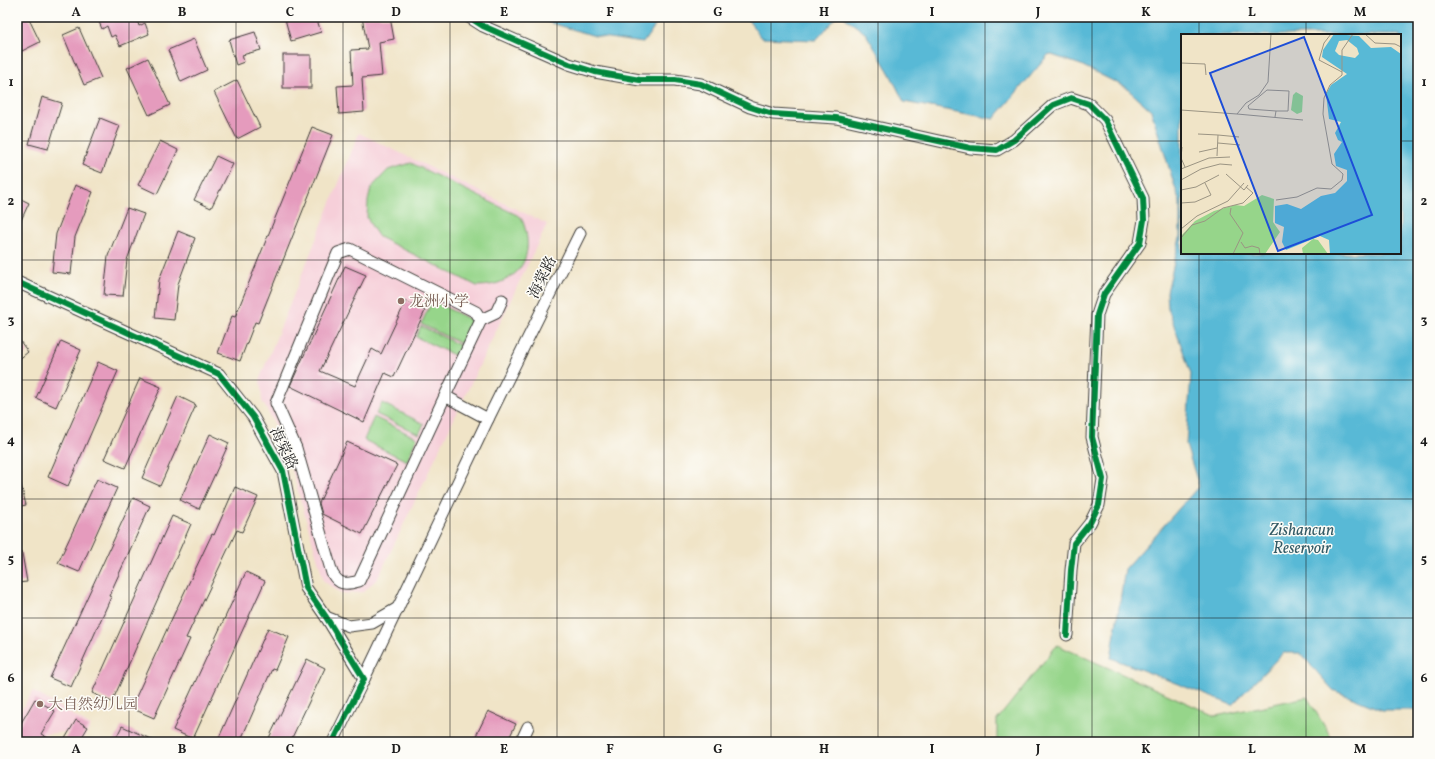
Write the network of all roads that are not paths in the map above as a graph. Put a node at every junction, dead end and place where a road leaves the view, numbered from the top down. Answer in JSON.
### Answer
{"nodes":[{"id":1,"x":469,"y":17,"type":"edge"},
{"id":2,"x":580,"y":233,"type":"dead end"},
{"id":3,"x":17,"y":282,"type":"edge"},
{"id":4,"x":502,"y":300,"type":"dead end"},
{"id":5,"x":481,"y":320,"type":"junction"},
{"id":6,"x":445,"y":396,"type":"junction"},
{"id":7,"x":488,"y":419,"type":"junction"},
{"id":8,"x":398,"y":607,"type":"junction"},
{"id":9,"x":326,"y":617,"type":"junction"},
{"id":10,"x":1068,"y":635,"type":"dead end"},
{"id":11,"x":364,"y":679,"type":"junction"},
{"id":12,"x":528,"y":727,"type":"dead end"},
{"id":13,"x":333,"y":742,"type":"edge"},
{"id":14,"x":521,"y":742,"type":"edge"}],
"edges":[{"from":1,"to":10,"type":"street"},
{"from":2,"to":7,"type":"street","name":"海棠路"},
{"from":3,"to":9,"type":"street","name":"海棠路"},
{"from":4,"to":5,"type":"street"},
{"from":5,"to":6,"type":"street"},
{"from":5,"to":6,"type":"street"},
{"from":6,"to":7,"type":"street"},
{"from":7,"to":8,"type":"street","name":"海棠路"},
{"from":8,"to":9,"type":"street"},
{"from":8,"to":11,"type":"street","name":"海棠路"},
{"from":9,"to":11,"type":"street","name":"海棠路"},
{"from":11,"to":13,"type":"street","name":"海棠路"},
{"from":12,"to":14,"type":"street"}]}
